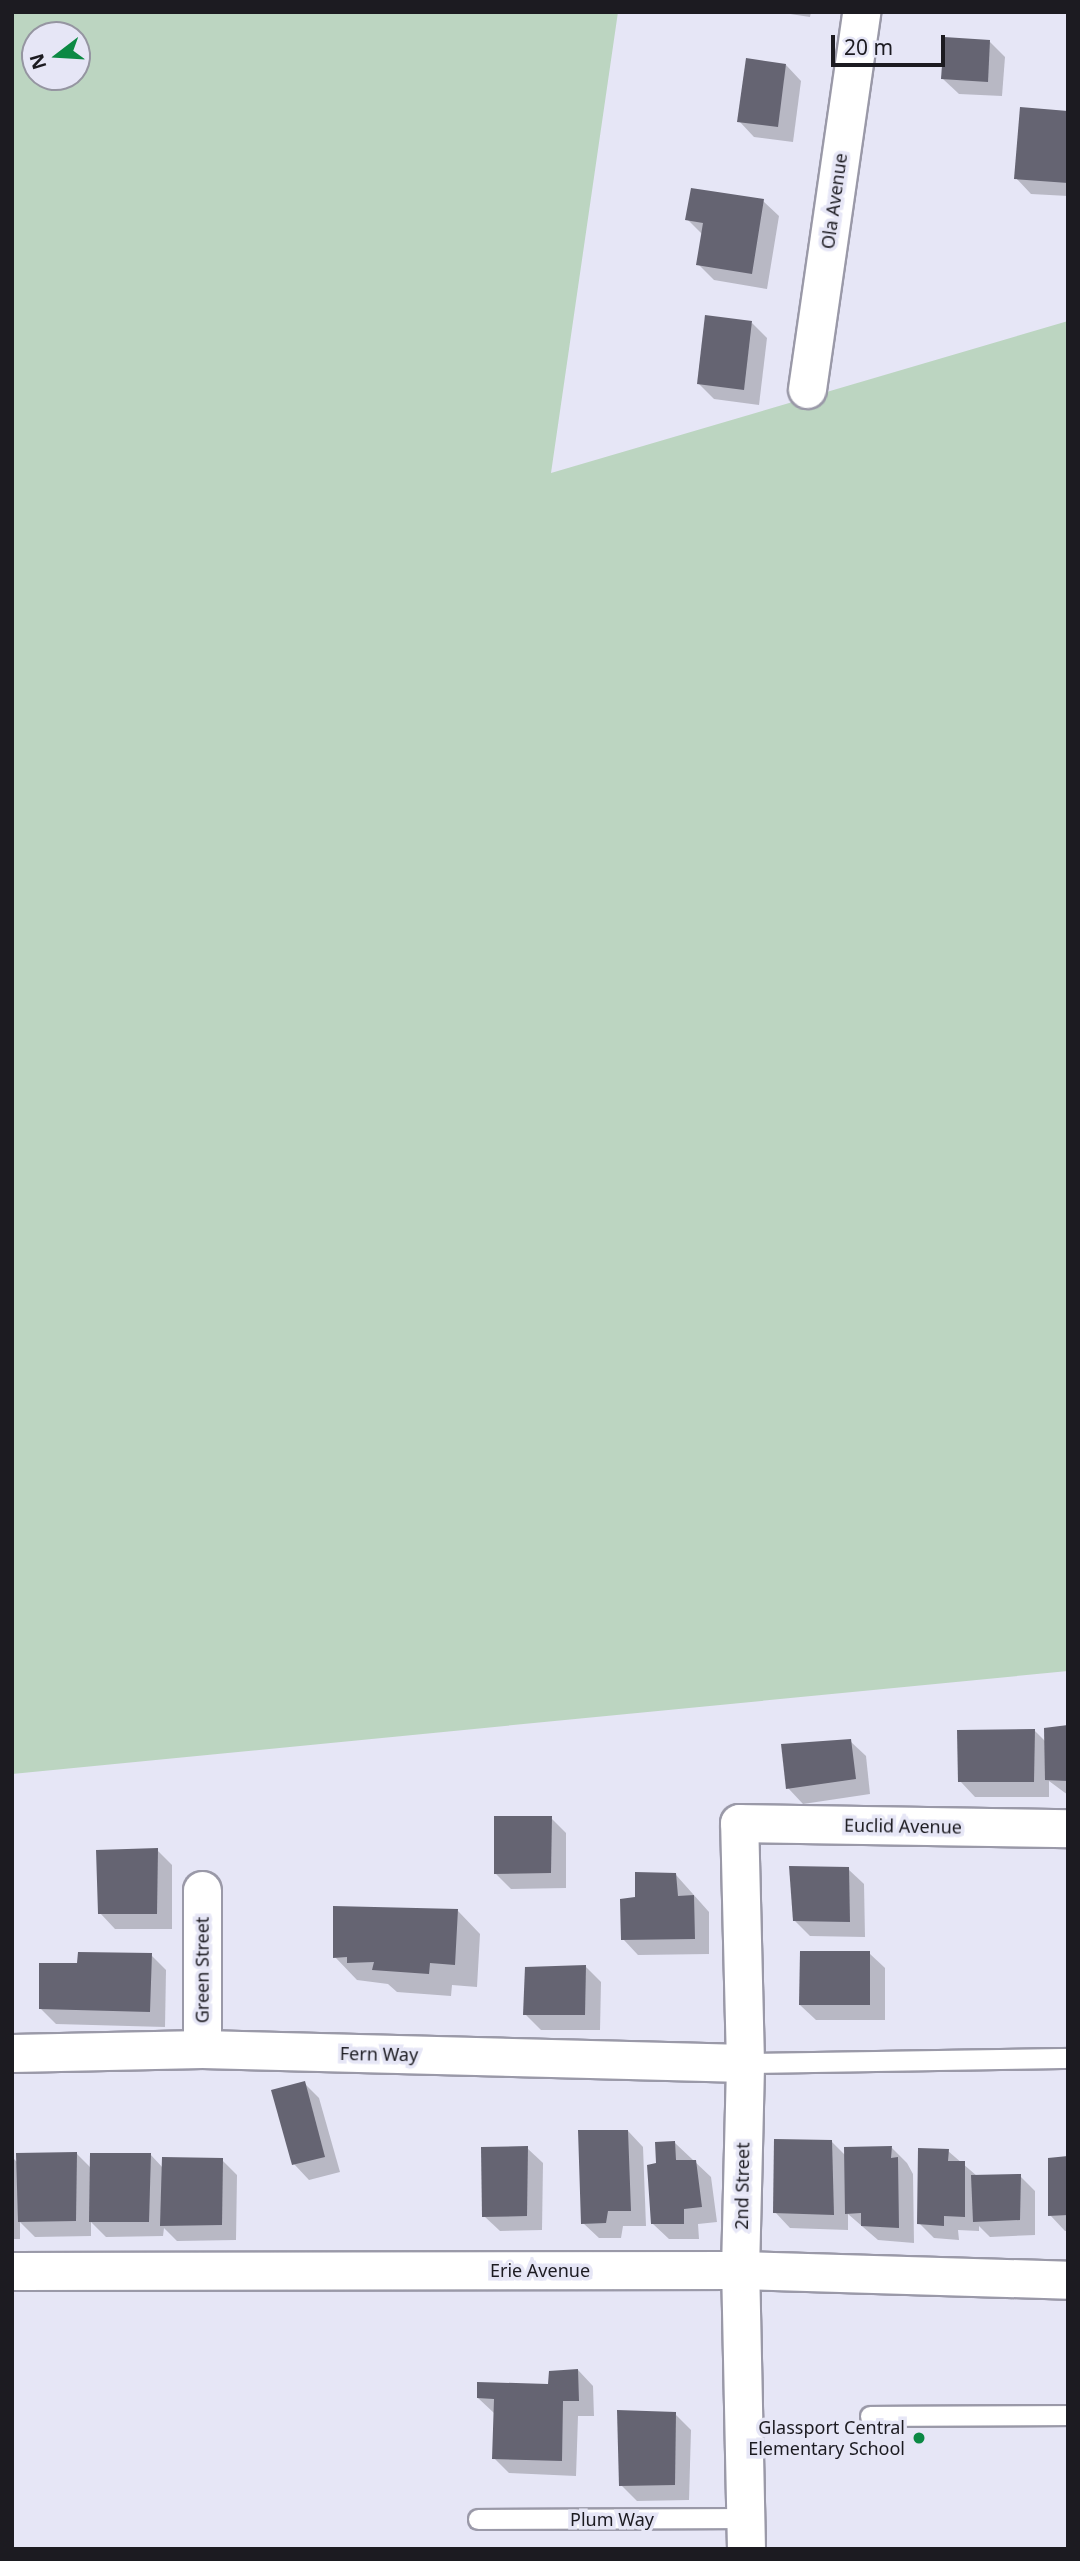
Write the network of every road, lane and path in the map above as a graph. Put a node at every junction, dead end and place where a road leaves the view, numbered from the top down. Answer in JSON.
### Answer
{"nodes":[{"id":1,"x":861,"y":12,"type":"edge"},
{"id":2,"x":807,"y":389,"type":"dead end"},
{"id":3,"x":739,"y":1823,"type":"joint"},
{"id":4,"x":1068,"y":1828,"type":"edge"},
{"id":5,"x":202,"y":1890,"type":"dead end"},
{"id":6,"x":202,"y":2049,"type":"junction"},
{"id":7,"x":12,"y":2053,"type":"edge"},
{"id":8,"x":1068,"y":2058,"type":"edge"},
{"id":9,"x":745,"y":2063,"type":"junction"},
{"id":10,"x":740,"y":2270,"type":"junction"},
{"id":11,"x":12,"y":2271,"type":"edge"},
{"id":12,"x":1068,"y":2280,"type":"edge"},
{"id":13,"x":1068,"y":2415,"type":"edge"},
{"id":14,"x":870,"y":2416,"type":"dead end"},
{"id":15,"x":478,"y":2519,"type":"dead end"},
{"id":16,"x":746,"y":2534,"type":"edge"}],
"edges":[{"from":1,"to":2,"type":"street","name":"Ola Avenue"},
{"from":3,"to":4,"type":"street","name":"Euclid Avenue"},
{"from":3,"to":9,"type":"street","name":"2nd Street"},
{"from":5,"to":6,"type":"street","name":"Green Street"},
{"from":6,"to":7,"type":"street","name":"Fern Way"},
{"from":6,"to":9,"type":"street","name":"Fern Way"},
{"from":8,"to":9,"type":"lane"},
{"from":9,"to":10,"type":"street","name":"2nd Street"},
{"from":10,"to":11,"type":"street","name":"Erie Avenue"},
{"from":10,"to":12,"type":"street","name":"Erie Avenue"},
{"from":10,"to":16,"type":"street","name":"2nd Street"},
{"from":13,"to":14,"type":"lane"},
{"from":15,"to":16,"type":"lane","name":"Plum Way"}]}
